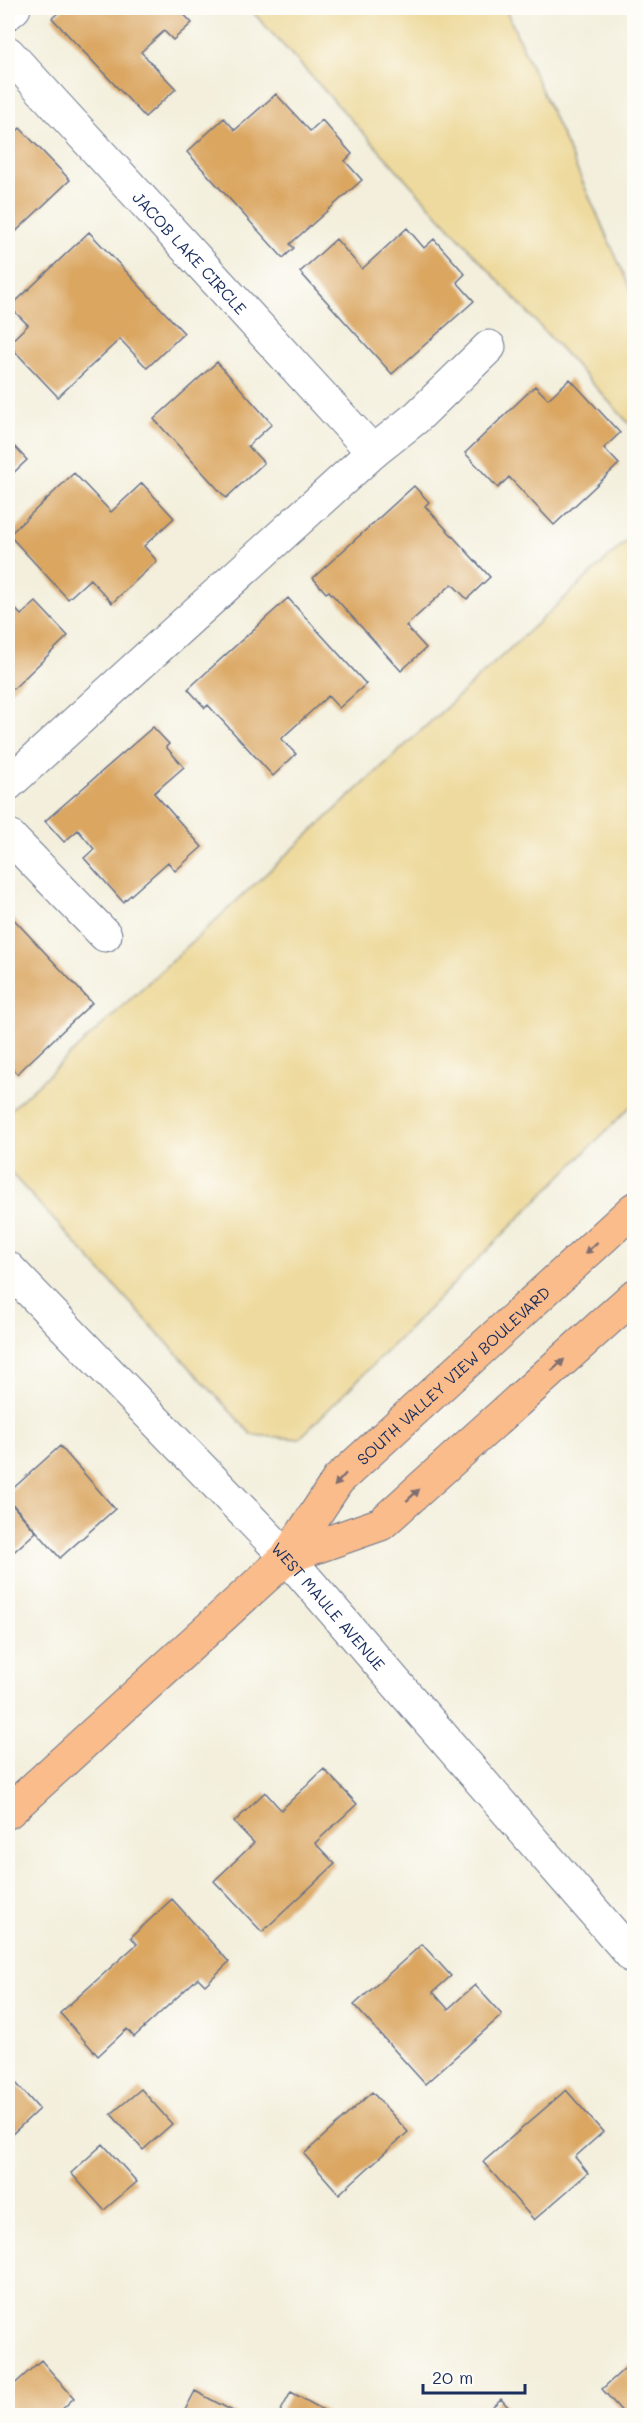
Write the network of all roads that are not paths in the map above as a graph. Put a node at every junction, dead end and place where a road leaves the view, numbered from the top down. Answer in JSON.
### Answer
{"nodes":[{"id":1,"x":14,"y":8,"type":"edge"},
{"id":2,"x":8,"y":13,"type":"edge"},
{"id":3,"x":8,"y":53,"type":"edge"},
{"id":4,"x":489,"y":347,"type":"dead end"},
{"id":5,"x":373,"y":452,"type":"junction"},
{"id":6,"x":8,"y":784,"type":"edge"},
{"id":7,"x":8,"y":835,"type":"edge"},
{"id":8,"x":105,"y":935,"type":"dead end"},
{"id":9,"x":634,"y":1209,"type":"edge"},
{"id":10,"x":8,"y":1268,"type":"edge"},
{"id":11,"x":634,"y":1296,"type":"edge"},
{"id":12,"x":287,"y":1557,"type":"junction"},
{"id":13,"x":8,"y":1812,"type":"edge"},
{"id":14,"x":634,"y":1958,"type":"edge"}],
"edges":[{"from":1,"to":2,"type":"street"},
{"from":3,"to":5,"type":"street","name":"JACOB LAKE CIRCLE"},
{"from":4,"to":5,"type":"street"},
{"from":5,"to":6,"type":"street"},
{"from":7,"to":8,"type":"street"},
{"from":9,"to":12,"type":"main road","name":"SOUTH VALLEY VIEW BOULEVARD","one_way":true},
{"from":10,"to":12,"type":"street","name":"WEST MAULE AVENUE"},
{"from":12,"to":11,"type":"main road","name":"SOUTH VALLEY VIEW BOULEVARD","one_way":true},
{"from":12,"to":13,"type":"main road","name":"SOUTH VALLEY VIEW BOULEVARD"},
{"from":12,"to":14,"type":"street","name":"WEST MAULE AVENUE"}]}
